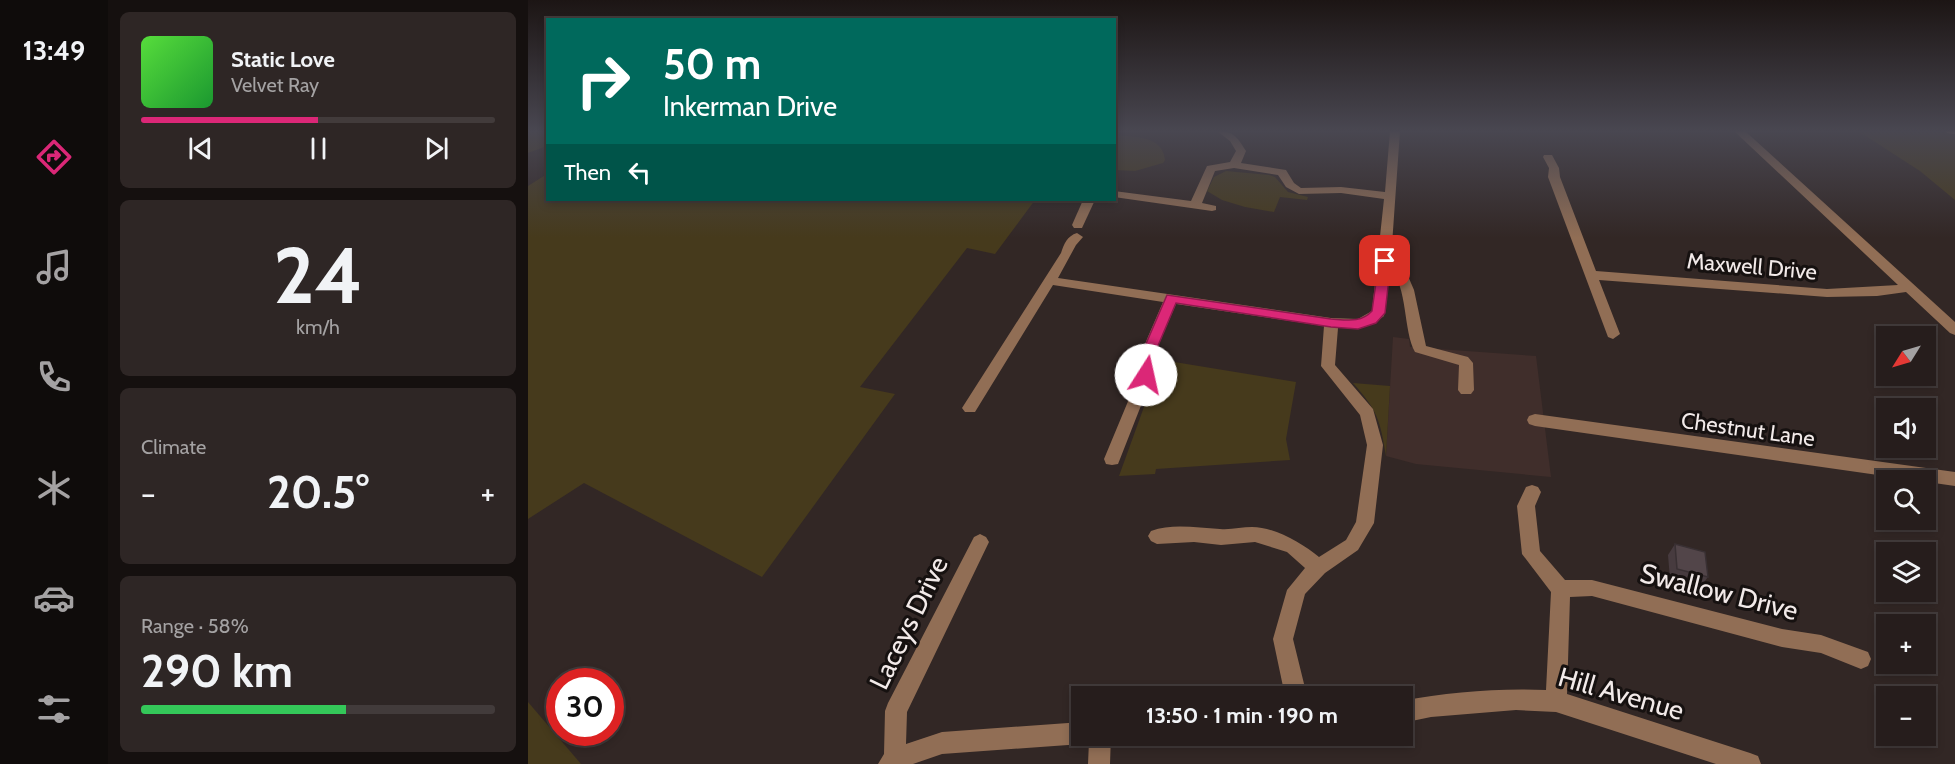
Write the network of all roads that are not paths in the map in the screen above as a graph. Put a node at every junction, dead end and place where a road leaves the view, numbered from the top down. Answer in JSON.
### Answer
{"nodes":[{"id":1,"x":1221,"y":167,"type":"edge"},
{"id":2,"x":1245,"y":167,"type":"edge"},
{"id":3,"x":1392,"y":167,"type":"edge"},
{"id":4,"x":1553,"y":167,"type":"edge"},
{"id":5,"x":1778,"y":167,"type":"edge"},
{"id":6,"x":1116,"y":194,"type":"edge"},
{"id":7,"x":1390,"y":196,"type":"junction"},
{"id":8,"x":1089,"y":201,"type":"edge"},
{"id":9,"x":1195,"y":205,"type":"junction"},
{"id":10,"x":1212,"y":208,"type":"dead end"},
{"id":11,"x":1385,"y":261,"type":"junction"},
{"id":12,"x":1591,"y":275,"type":"junction"},
{"id":13,"x":1051,"y":280,"type":"junction"},
{"id":14,"x":1910,"y":288,"type":"junction"},
{"id":15,"x":1172,"y":298,"type":"junction"},
{"id":16,"x":1331,"y":323,"type":"junction"},
{"id":17,"x":1955,"y":330,"type":"edge"},
{"id":18,"x":1613,"y":334,"type":"dead end"},
{"id":19,"x":1466,"y":390,"type":"dead end"},
{"id":20,"x":970,"y":408,"type":"dead end"},
{"id":21,"x":1535,"y":420,"type":"dead end"},
{"id":22,"x":1112,"y":459,"type":"dead end"},
{"id":23,"x":1955,"y":479,"type":"edge"},
{"id":24,"x":1532,"y":492,"type":"dead end"},
{"id":25,"x":1157,"y":536,"type":"dead end"},
{"id":26,"x":980,"y":542,"type":"dead end"},
{"id":27,"x":1318,"y":567,"type":"junction"},
{"id":28,"x":1561,"y":589,"type":"junction"},
{"id":29,"x":1861,"y":658,"type":"dead end"},
{"id":30,"x":1294,"y":686,"type":"edge"},
{"id":31,"x":1556,"y":701,"type":"junction"},
{"id":32,"x":1413,"y":710,"type":"edge"},
{"id":33,"x":1071,"y":734,"type":"edge"},
{"id":34,"x":1100,"y":746,"type":"edge"},
{"id":35,"x":892,"y":761,"type":"edge"},
{"id":36,"x":1099,"y":764,"type":"edge"},
{"id":37,"x":1750,"y":764,"type":"edge"}],
"edges":[{"from":1,"to":9,"type":"street"},
{"from":2,"to":7,"type":"street"},
{"from":3,"to":7,"type":"street"},
{"from":4,"to":12,"type":"street"},
{"from":5,"to":14,"type":"street"},
{"from":6,"to":9,"type":"street"},
{"from":7,"to":11,"type":"street"},
{"from":8,"to":13,"type":"street"},
{"from":9,"to":10,"type":"street"},
{"from":11,"to":16,"type":"street"},
{"from":11,"to":19,"type":"street"},
{"from":12,"to":14,"type":"street","name":"Maxwell Drive"},
{"from":12,"to":18,"type":"street"},
{"from":13,"to":15,"type":"street"},
{"from":13,"to":20,"type":"street"},
{"from":14,"to":17,"type":"street"},
{"from":15,"to":16,"type":"street"},
{"from":15,"to":22,"type":"street"},
{"from":16,"to":27,"type":"street"},
{"from":21,"to":23,"type":"street","name":"Chestnut Lane"},
{"from":24,"to":28,"type":"street"},
{"from":25,"to":27,"type":"street"},
{"from":26,"to":35,"type":"street","name":"Laceys Drive"},
{"from":27,"to":30,"type":"street"},
{"from":28,"to":29,"type":"street","name":"Swallow Drive"},
{"from":28,"to":31,"type":"street"},
{"from":31,"to":32,"type":"street","name":"Hill Avenue"},
{"from":31,"to":37,"type":"street","name":"Hill Avenue"},
{"from":33,"to":35,"type":"street"},
{"from":34,"to":36,"type":"street"}]}
